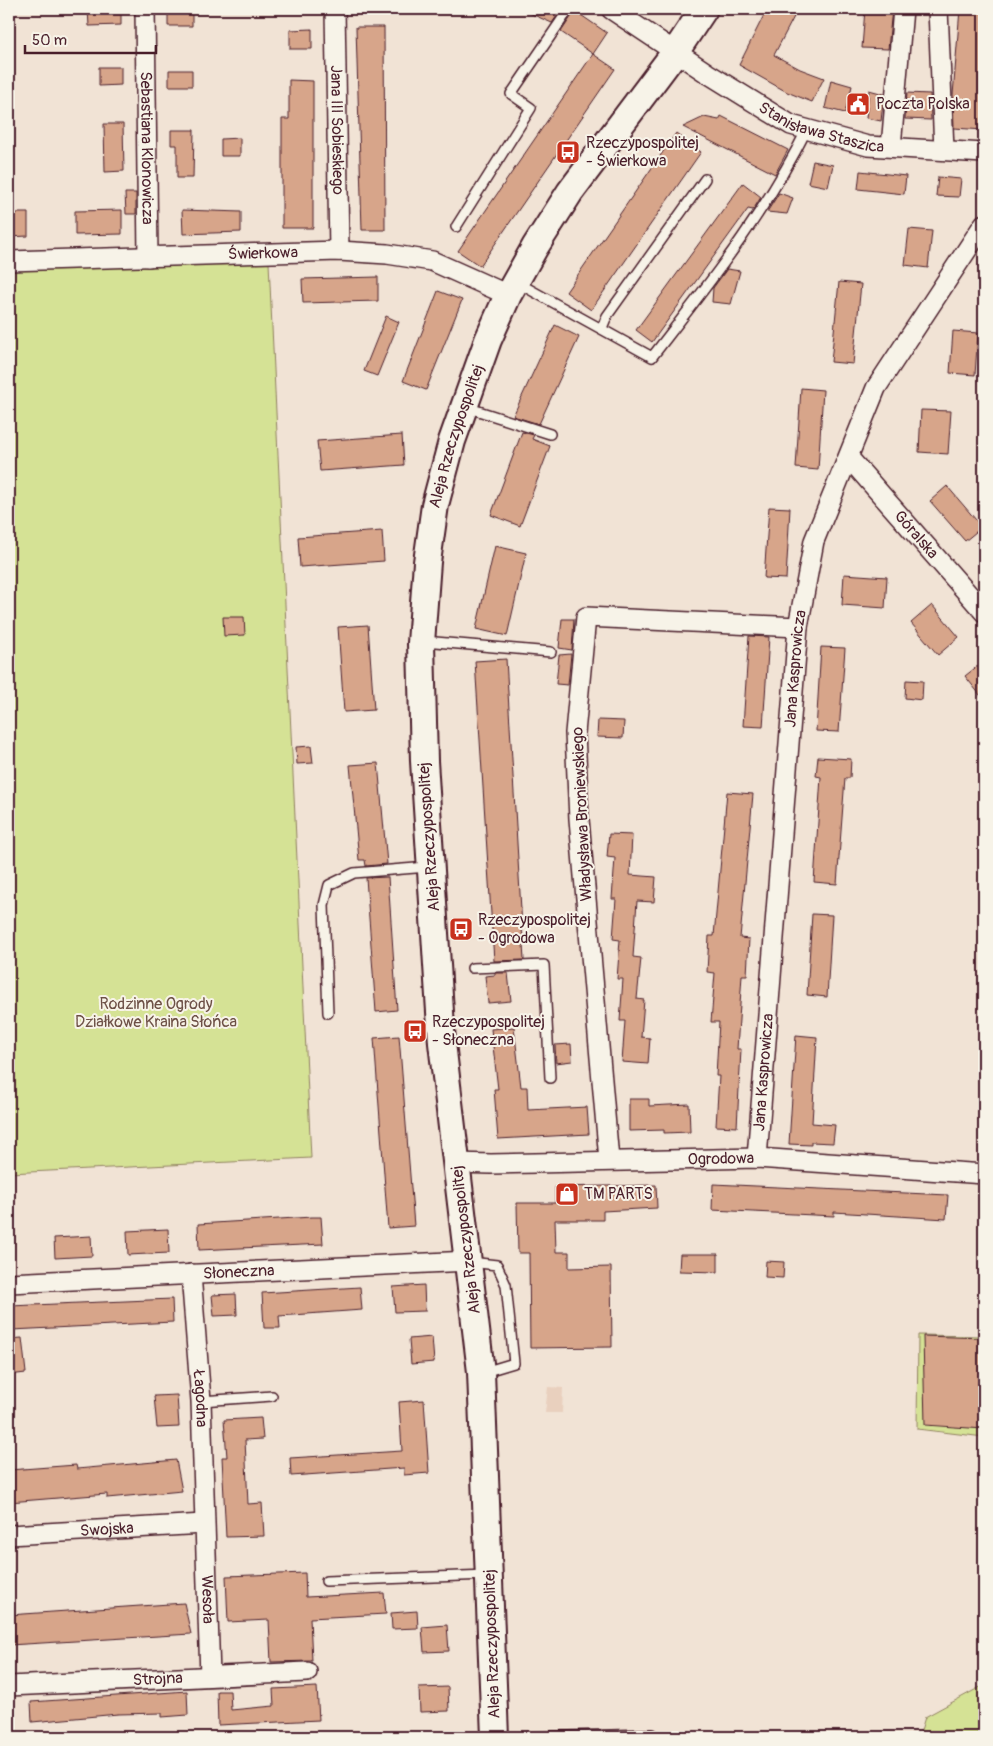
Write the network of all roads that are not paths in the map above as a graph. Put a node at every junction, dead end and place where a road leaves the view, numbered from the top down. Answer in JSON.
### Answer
{"nodes":[{"id":1,"x":145,"y":9,"type":"edge"},
{"id":2,"x":335,"y":9,"type":"edge"},
{"id":3,"x":569,"y":9,"type":"edge"},
{"id":4,"x":611,"y":9,"type":"edge"},
{"id":5,"x":704,"y":9,"type":"edge"},
{"id":6,"x":903,"y":9,"type":"edge"},
{"id":7,"x":938,"y":9,"type":"edge"},
{"id":8,"x":676,"y":51,"type":"junction"},
{"id":9,"x":807,"y":129,"type":"junction"},
{"id":10,"x":892,"y":147,"type":"junction"},
{"id":11,"x":944,"y":150,"type":"junction"},
{"id":12,"x":984,"y":153,"type":"edge"},
{"id":13,"x":705,"y":179,"type":"dead end"},
{"id":14,"x":984,"y":224,"type":"edge"},
{"id":15,"x":456,"y":227,"type":"dead end"},
{"id":16,"x":340,"y":251,"type":"junction"},
{"id":17,"x":148,"y":257,"type":"junction"},
{"id":18,"x":9,"y":261,"type":"edge"},
{"id":19,"x":512,"y":288,"type":"junction"},
{"id":20,"x":602,"y":328,"type":"junction"},
{"id":21,"x":463,"y":406,"type":"junction"},
{"id":22,"x":550,"y":434,"type":"dead end"},
{"id":23,"x":849,"y":458,"type":"junction"},
{"id":24,"x":984,"y":612,"type":"edge"},
{"id":25,"x":798,"y":627,"type":"junction"},
{"id":26,"x":421,"y":641,"type":"junction"},
{"id":27,"x":551,"y":652,"type":"dead end"},
{"id":28,"x":431,"y":867,"type":"junction"},
{"id":29,"x":472,"y":968,"type":"dead end"},
{"id":30,"x":328,"y":1013,"type":"dead end"},
{"id":31,"x":550,"y":1078,"type":"dead end"},
{"id":32,"x":757,"y":1158,"type":"junction"},
{"id":33,"x":609,"y":1160,"type":"junction"},
{"id":34,"x":456,"y":1163,"type":"junction"},
{"id":35,"x":984,"y":1174,"type":"edge"},
{"id":36,"x":469,"y":1261,"type":"junction"},
{"id":37,"x":192,"y":1274,"type":"junction"},
{"id":38,"x":9,"y":1283,"type":"edge"},
{"id":39,"x":481,"y":1372,"type":"junction"},
{"id":40,"x":272,"y":1396,"type":"dead end"},
{"id":41,"x":201,"y":1401,"type":"junction"},
{"id":42,"x":204,"y":1524,"type":"junction"},
{"id":43,"x":9,"y":1535,"type":"edge"},
{"id":44,"x":490,"y":1574,"type":"junction"},
{"id":45,"x":326,"y":1581,"type":"dead end"},
{"id":46,"x":307,"y":1672,"type":"dead end"},
{"id":47,"x":210,"y":1676,"type":"junction"},
{"id":48,"x":9,"y":1686,"type":"edge"},
{"id":49,"x":495,"y":1737,"type":"edge"},
{"id":50,"x":528,"y":1737,"type":"edge"},
{"id":51,"x":652,"y":1737,"type":"edge"}],
"edges":[{"from":1,"to":17,"type":"street","name":"Sebastiana Klonowicza"},
{"from":2,"to":16,"type":"street","name":"Jana III Sobieskiego"},
{"from":3,"to":15,"type":"lane"},
{"from":4,"to":8,"type":"street","name":"Stanisława Staszica"},
{"from":5,"to":8,"type":"street","name":"Aleja Rzeczypospolitej"},
{"from":6,"to":10,"type":"street"},
{"from":7,"to":11,"type":"street"},
{"from":8,"to":9,"type":"street","name":"Stanisława Staszica"},
{"from":8,"to":19,"type":"street","name":"Aleja Rzeczypospolitej"},
{"from":9,"to":10,"type":"street","name":"Stanisława Staszica"},
{"from":9,"to":20,"type":"lane"},
{"from":10,"to":11,"type":"street","name":"Stanisława Staszica"},
{"from":11,"to":12,"type":"street","name":"Stanisława Staszica"},
{"from":13,"to":20,"type":"lane"},
{"from":14,"to":23,"type":"street","name":"Jana Kasprowicza"},
{"from":16,"to":17,"type":"street","name":"Świerkowa"},
{"from":16,"to":19,"type":"street","name":"Świerkowa"},
{"from":17,"to":18,"type":"street","name":"Świerkowa"},
{"from":19,"to":20,"type":"lane"},
{"from":19,"to":21,"type":"street","name":"Aleja Rzeczypospolitej"},
{"from":21,"to":22,"type":"lane"},
{"from":21,"to":26,"type":"street","name":"Aleja Rzeczypospolitej"},
{"from":23,"to":24,"type":"street","name":"Góralska"},
{"from":23,"to":25,"type":"street","name":"Jana Kasprowicza"},
{"from":25,"to":32,"type":"street","name":"Jana Kasprowicza"},
{"from":25,"to":33,"type":"street","name":"Władysława Broniewskiego"},
{"from":26,"to":27,"type":"lane"},
{"from":26,"to":28,"type":"street","name":"Aleja Rzeczypospolitej"},
{"from":28,"to":30,"type":"lane"},
{"from":28,"to":34,"type":"street","name":"Aleja Rzeczypospolitej"},
{"from":29,"to":31,"type":"lane"},
{"from":32,"to":33,"type":"street","name":"Ogrodowa"},
{"from":32,"to":35,"type":"street","name":"Ogrodowa"},
{"from":33,"to":34,"type":"street","name":"Ogrodowa"},
{"from":34,"to":36,"type":"street","name":"Aleja Rzeczypospolitej"},
{"from":36,"to":37,"type":"street","name":"Słoneczna"},
{"from":36,"to":39,"type":"street","name":"Aleja Rzeczypospolitej"},
{"from":36,"to":39,"type":"lane"},
{"from":37,"to":38,"type":"street","name":"Słoneczna"},
{"from":37,"to":41,"type":"street","name":"Łagodna"},
{"from":39,"to":44,"type":"street","name":"Aleja Rzeczypospolitej"},
{"from":40,"to":41,"type":"lane"},
{"from":41,"to":42,"type":"street","name":"Łagodna"},
{"from":42,"to":43,"type":"street","name":"Swojska"},
{"from":42,"to":47,"type":"street","name":"Wesoła"},
{"from":44,"to":45,"type":"lane"},
{"from":44,"to":49,"type":"street","name":"Aleja Rzeczypospolitej"},
{"from":46,"to":47,"type":"street","name":"Strojna"},
{"from":47,"to":48,"type":"street","name":"Strojna"},
{"from":50,"to":51,"type":"lane"}]}
